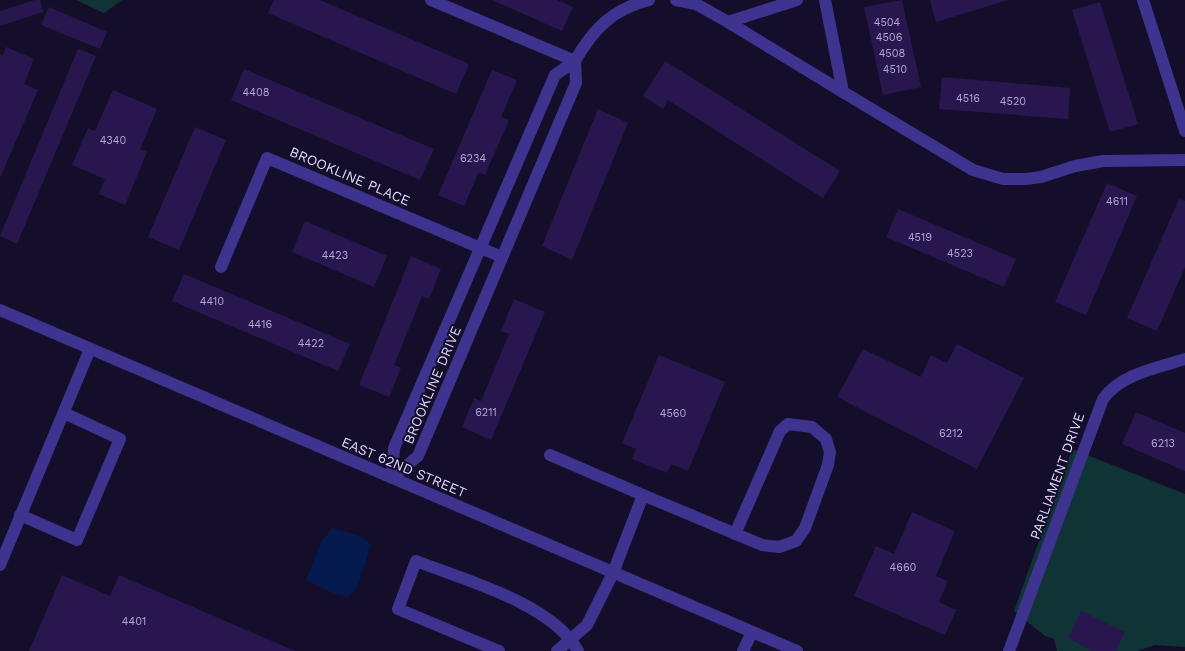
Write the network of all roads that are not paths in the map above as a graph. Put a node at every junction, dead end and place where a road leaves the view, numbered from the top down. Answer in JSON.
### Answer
{"nodes":[{"id":1,"x":431,"y":0,"type":"edge"},
{"id":2,"x":649,"y":0,"type":"edge"},
{"id":3,"x":676,"y":0,"type":"edge"},
{"id":4,"x":797,"y":0,"type":"edge"},
{"id":5,"x":825,"y":0,"type":"edge"},
{"id":6,"x":1143,"y":0,"type":"edge"},
{"id":7,"x":728,"y":22,"type":"junction"},
{"id":8,"x":575,"y":61,"type":"junction"},
{"id":9,"x":843,"y":92,"type":"junction"},
{"id":10,"x":1185,"y":131,"type":"edge"},
{"id":11,"x":1184,"y":158,"type":"edge"},
{"id":12,"x":481,"y":248,"type":"junction"},
{"id":13,"x":502,"y":257,"type":"junction"},
{"id":14,"x":221,"y":267,"type":"dead end"},
{"id":15,"x":0,"y":310,"type":"edge"},
{"id":16,"x":90,"y":349,"type":"junction"},
{"id":17,"x":1185,"y":359,"type":"edge"},
{"id":18,"x":64,"y":413,"type":"junction"},
{"id":19,"x":550,"y":455,"type":"dead end"},
{"id":20,"x":392,"y":478,"type":"junction"},
{"id":21,"x":643,"y":495,"type":"junction"},
{"id":22,"x":20,"y":515,"type":"junction"},
{"id":23,"x":734,"y":534,"type":"junction"},
{"id":24,"x":0,"y":565,"type":"edge"},
{"id":25,"x":613,"y":573,"type":"junction"},
{"id":26,"x":752,"y":632,"type":"junction"},
{"id":27,"x":572,"y":639,"type":"junction"},
{"id":28,"x":499,"y":651,"type":"edge"},
{"id":29,"x":557,"y":651,"type":"edge"},
{"id":30,"x":578,"y":651,"type":"edge"},
{"id":31,"x":743,"y":651,"type":"edge"},
{"id":32,"x":797,"y":651,"type":"edge"},
{"id":33,"x":1009,"y":651,"type":"edge"}],
"edges":[{"from":1,"to":8,"type":"street"},
{"from":2,"to":8,"type":"street","name":"BROOKLINE DRIVE"},
{"from":3,"to":7,"type":"street"},
{"from":4,"to":7,"type":"street"},
{"from":5,"to":9,"type":"street"},
{"from":6,"to":10,"type":"street"},
{"from":7,"to":9,"type":"street"},
{"from":8,"to":12,"type":"street","name":"BROOKLINE DRIVE"},
{"from":8,"to":13,"type":"street","name":"BROOKLINE DRIVE"},
{"from":9,"to":11,"type":"street"},
{"from":12,"to":13,"type":"street","name":"BROOKLINE PLACE"},
{"from":12,"to":14,"type":"street","name":"BROOKLINE PLACE"},
{"from":12,"to":20,"type":"street","name":"BROOKLINE DRIVE"},
{"from":13,"to":20,"type":"street","name":"BROOKLINE DRIVE"},
{"from":15,"to":16,"type":"street","name":"EAST 62ND STREET"},
{"from":16,"to":18,"type":"street"},
{"from":16,"to":20,"type":"street","name":"EAST 62ND STREET"},
{"from":17,"to":33,"type":"street","name":"PARLIAMENT DRIVE"},
{"from":18,"to":22,"type":"street"},
{"from":18,"to":22,"type":"street"},
{"from":19,"to":21,"type":"street"},
{"from":20,"to":25,"type":"street","name":"EAST 62ND STREET"},
{"from":21,"to":23,"type":"street"},
{"from":21,"to":25,"type":"street"},
{"from":22,"to":24,"type":"street"},
{"from":23,"to":23,"type":"street"},
{"from":25,"to":26,"type":"street","name":"EAST 62ND STREET"},
{"from":25,"to":27,"type":"street"},
{"from":26,"to":31,"type":"street"},
{"from":26,"to":32,"type":"street","name":"EAST 62ND STREET"},
{"from":27,"to":28,"type":"street"},
{"from":27,"to":29,"type":"street"},
{"from":27,"to":30,"type":"street"}]}
